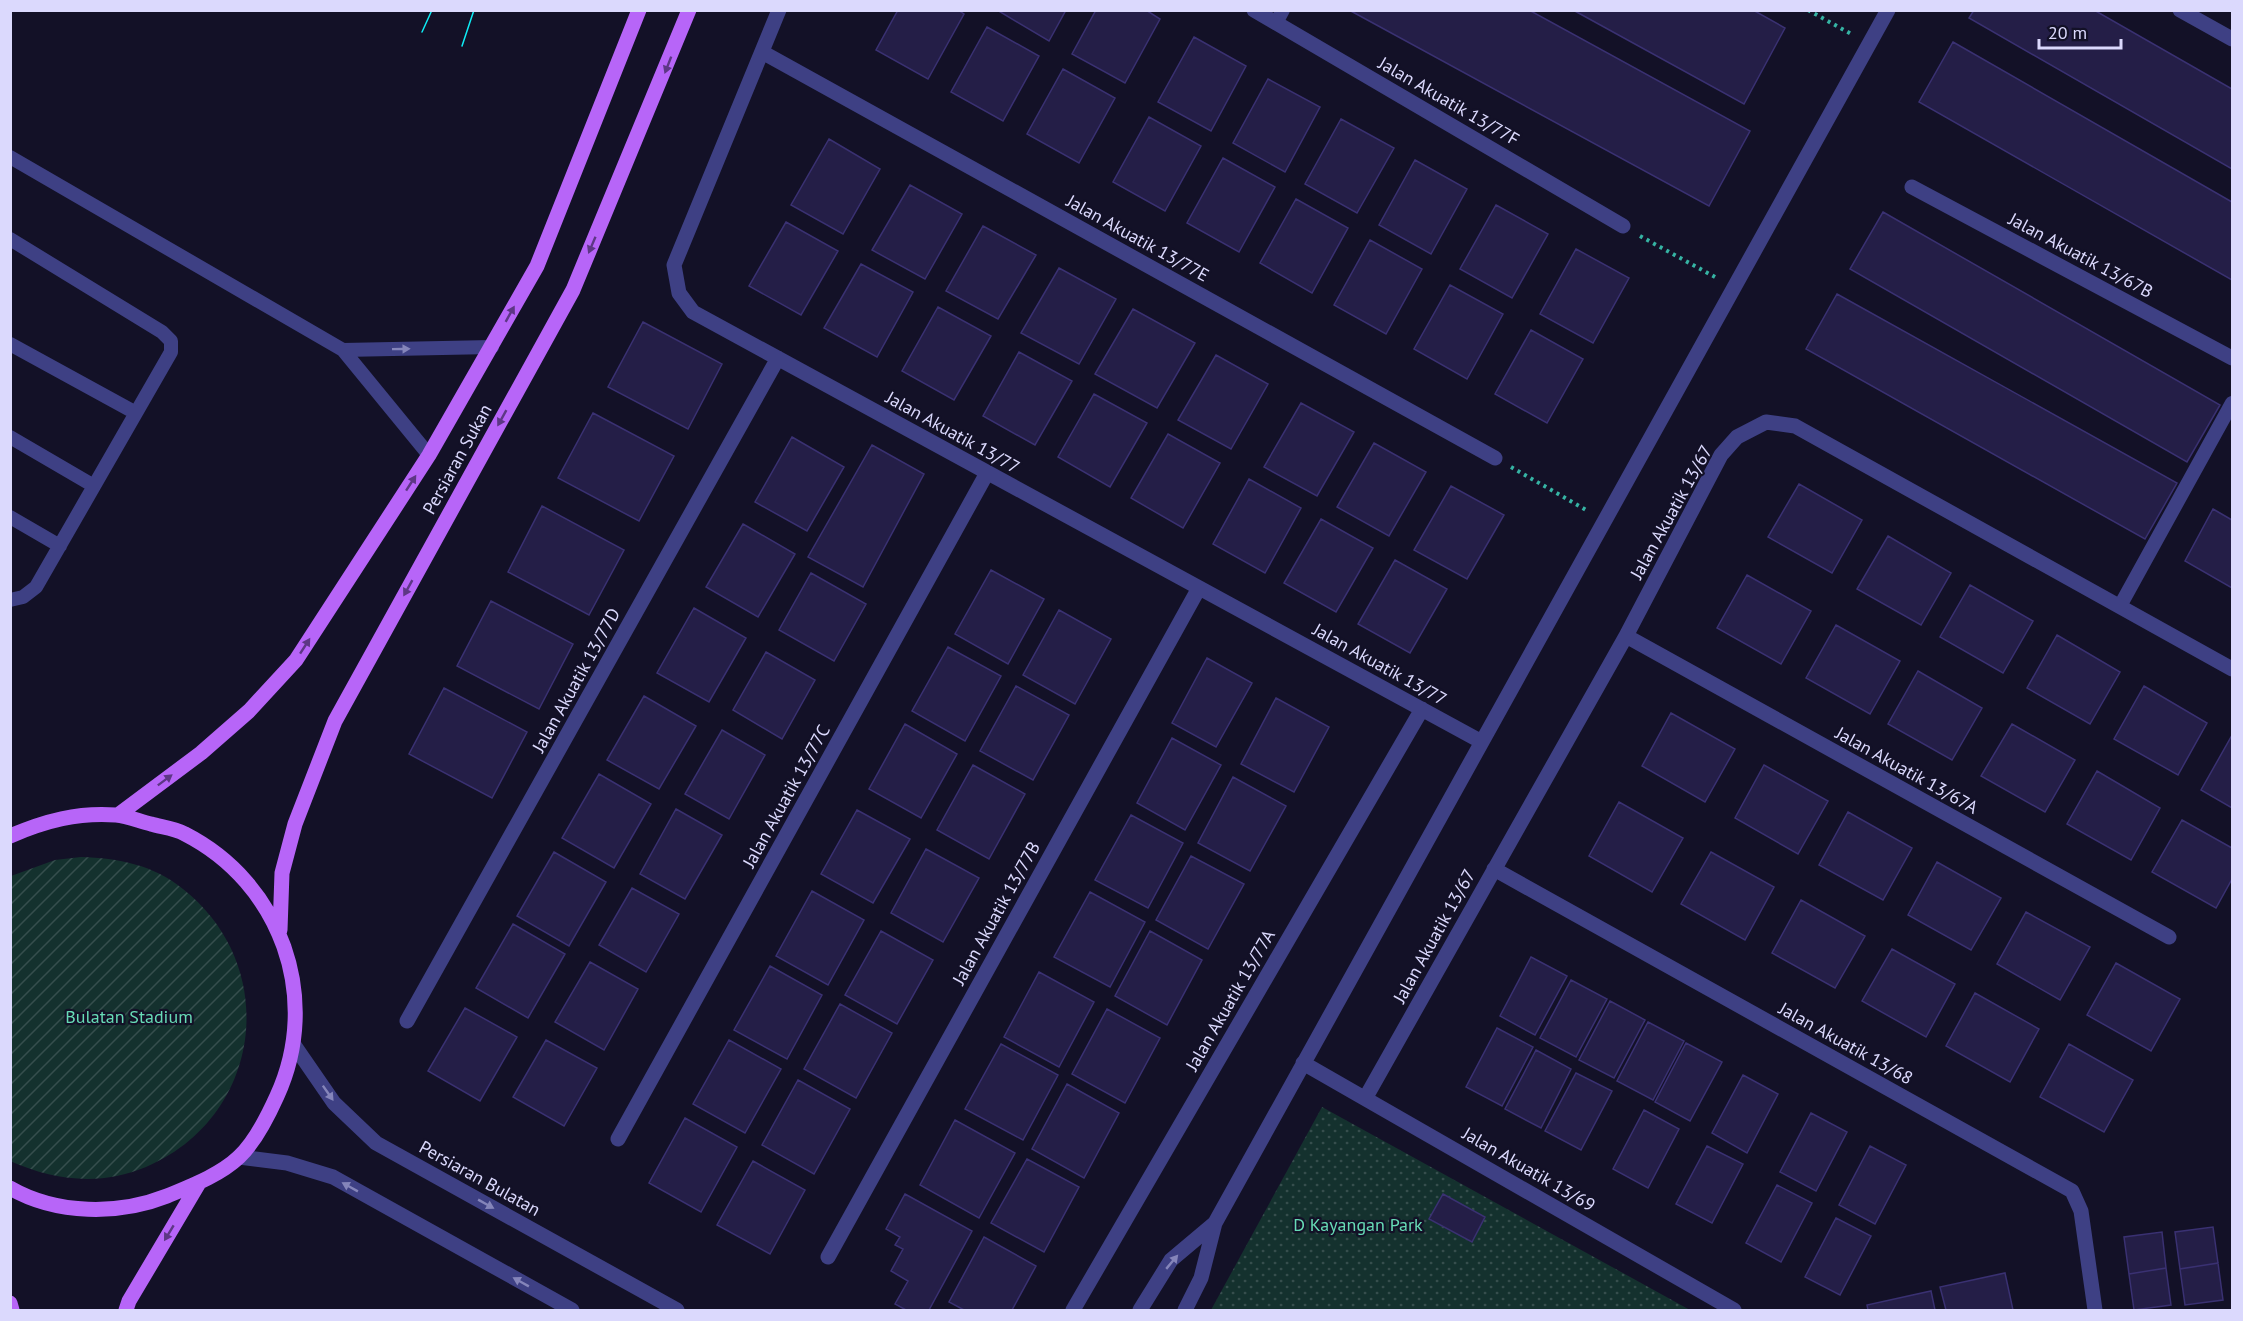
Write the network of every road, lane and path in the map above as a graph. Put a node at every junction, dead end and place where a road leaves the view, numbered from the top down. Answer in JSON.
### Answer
{"nodes":[{"id":1,"x":639,"y":10,"type":"edge"},
{"id":2,"x":689,"y":10,"type":"edge"},
{"id":3,"x":779,"y":10,"type":"edge"},
{"id":4,"x":1254,"y":10,"type":"edge"},
{"id":5,"x":1808,"y":10,"type":"edge"},
{"id":6,"x":1888,"y":10,"type":"edge"},
{"id":7,"x":2180,"y":10,"type":"edge"},
{"id":8,"x":1280,"y":16,"type":"edge"},
{"id":9,"x":2232,"y":39,"type":"edge"},
{"id":10,"x":1869,"y":43,"type":"junction"},
{"id":11,"x":762,"y":52,"type":"junction"},
{"id":12,"x":10,"y":157,"type":"edge"},
{"id":13,"x":1912,"y":187,"type":"dead end"},
{"id":14,"x":1623,"y":226,"type":"joint"},
{"id":15,"x":10,"y":239,"type":"edge"},
{"id":16,"x":1734,"y":288,"type":"junction"},
{"id":17,"x":10,"y":344,"type":"edge"},
{"id":18,"x":492,"y":347,"type":"junction"},
{"id":19,"x":343,"y":350,"type":"junction"},
{"id":20,"x":778,"y":358,"type":"junction"},
{"id":21,"x":2232,"y":358,"type":"edge"},
{"id":22,"x":2232,"y":403,"type":"edge"},
{"id":23,"x":136,"y":413,"type":"junction"},
{"id":24,"x":10,"y":437,"type":"edge"},
{"id":25,"x":429,"y":455,"type":"junction"},
{"id":26,"x":1495,"y":458,"type":"joint"},
{"id":27,"x":987,"y":472,"type":"junction"},
{"id":28,"x":94,"y":486,"type":"junction"},
{"id":29,"x":10,"y":518,"type":"edge"},
{"id":30,"x":1605,"y":520,"type":"junction"},
{"id":31,"x":60,"y":546,"type":"junction"},
{"id":32,"x":1199,"y":588,"type":"junction"},
{"id":33,"x":10,"y":600,"type":"edge"},
{"id":34,"x":2120,"y":606,"type":"junction"},
{"id":35,"x":1626,"y":636,"type":"junction"},
{"id":36,"x":2232,"y":669,"type":"edge"},
{"id":37,"x":1422,"y":709,"type":"junction"},
{"id":38,"x":1482,"y":742,"type":"junction"},
{"id":39,"x":118,"y":815,"type":"junction"},
{"id":40,"x":10,"y":836,"type":"edge"},
{"id":41,"x":1494,"y":869,"type":"junction"},
{"id":42,"x":280,"y":930,"type":"junction"},
{"id":43,"x":2169,"y":937,"type":"dead end"},
{"id":44,"x":407,"y":1021,"type":"dead end"},
{"id":45,"x":294,"y":1045,"type":"junction"},
{"id":46,"x":1304,"y":1063,"type":"junction"},
{"id":47,"x":1366,"y":1097,"type":"junction"},
{"id":48,"x":618,"y":1139,"type":"dead end"},
{"id":49,"x":239,"y":1157,"type":"junction"},
{"id":50,"x":199,"y":1183,"type":"junction"},
{"id":51,"x":10,"y":1188,"type":"edge"},
{"id":52,"x":1215,"y":1223,"type":"junction"},
{"id":53,"x":828,"y":1257,"type":"dead end"},
{"id":54,"x":10,"y":1303,"type":"edge"},
{"id":55,"x":12,"y":1311,"type":"edge"},
{"id":56,"x":126,"y":1311,"type":"edge"},
{"id":57,"x":572,"y":1311,"type":"edge"},
{"id":58,"x":677,"y":1311,"type":"edge"},
{"id":59,"x":1073,"y":1311,"type":"edge"},
{"id":60,"x":1140,"y":1311,"type":"edge"},
{"id":61,"x":1185,"y":1311,"type":"edge"},
{"id":62,"x":1734,"y":1311,"type":"edge"},
{"id":63,"x":2096,"y":1311,"type":"edge"}],
"edges":[{"from":18,"to":1,"type":"main road","name":"Persiaran Sukan","one_way":true},
{"from":2,"to":42,"type":"main road","name":"Persiaran Sukan","one_way":true},
{"from":3,"to":11,"type":"street","name":"Jalan Akuatik 13/77"},
{"from":4,"to":8,"type":"street","name":"Jalan Akuatik 13/77F"},
{"from":5,"to":10,"type":"path"},
{"from":6,"to":10,"type":"street"},
{"from":7,"to":9,"type":"street"},
{"from":8,"to":14,"type":"street","name":"Jalan Akuatik 13/77F"},
{"from":10,"to":16,"type":"street"},
{"from":11,"to":20,"type":"street","name":"Jalan Akuatik 13/77"},
{"from":11,"to":26,"type":"street","name":"Jalan Akuatik 13/77E"},
{"from":12,"to":19,"type":"lane"},
{"from":13,"to":21,"type":"street","name":"Jalan Akuatik 13/67B"},
{"from":14,"to":16,"type":"path"},
{"from":15,"to":23,"type":"lane"},
{"from":16,"to":30,"type":"street"},
{"from":17,"to":23,"type":"lane"},
{"from":19,"to":18,"type":"lane","one_way":true},
{"from":18,"to":25,"type":"main road","name":"Persiaran Sukan"},
{"from":19,"to":25,"type":"lane"},
{"from":20,"to":27,"type":"street","name":"Jalan Akuatik 13/77"},
{"from":20,"to":44,"type":"street","name":"Jalan Akuatik 13/77D"},
{"from":22,"to":34,"type":"lane"},
{"from":23,"to":28,"type":"lane"},
{"from":24,"to":28,"type":"lane"},
{"from":39,"to":25,"type":"main road","name":"Persiaran Sukan","one_way":true},
{"from":26,"to":30,"type":"path"},
{"from":27,"to":32,"type":"street","name":"Jalan Akuatik 13/77"},
{"from":27,"to":48,"type":"street","name":"Jalan Akuatik 13/77C"},
{"from":28,"to":31,"type":"lane"},
{"from":29,"to":31,"type":"lane"},
{"from":30,"to":38,"type":"street"},
{"from":31,"to":33,"type":"lane"},
{"from":32,"to":37,"type":"street","name":"Jalan Akuatik 13/77"},
{"from":32,"to":53,"type":"street","name":"Jalan Akuatik 13/77B"},
{"from":34,"to":35,"type":"street","name":"Jalan Akuatik 13/67"},
{"from":34,"to":36,"type":"street","name":"Jalan Akuatik 13/67"},
{"from":35,"to":41,"type":"street","name":"Jalan Akuatik 13/67"},
{"from":35,"to":43,"type":"street","name":"Jalan Akuatik 13/67A"},
{"from":37,"to":38,"type":"street","name":"Jalan Akuatik 13/77"},
{"from":37,"to":59,"type":"street","name":"Jalan Akuatik 13/77A"},
{"from":38,"to":46,"type":"street"},
{"from":39,"to":40,"type":"main road"},
{"from":39,"to":42,"type":"main road"},
{"from":41,"to":47,"type":"street","name":"Jalan Akuatik 13/67"},
{"from":41,"to":63,"type":"street","name":"Jalan Akuatik 13/68"},
{"from":42,"to":45,"type":"main road"},
{"from":45,"to":49,"type":"main road"},
{"from":45,"to":58,"type":"street","name":"Persiaran Bulatan","one_way":true},
{"from":46,"to":47,"type":"street","name":"Jalan Akuatik 13/69"},
{"from":46,"to":52,"type":"street"},
{"from":47,"to":62,"type":"street","name":"Jalan Akuatik 13/69"},
{"from":49,"to":50,"type":"main road"},
{"from":57,"to":49,"type":"street","one_way":true},
{"from":50,"to":51,"type":"main road"},
{"from":50,"to":56,"type":"main road","one_way":true},
{"from":60,"to":52,"type":"street","one_way":true},
{"from":52,"to":61,"type":"street"},
{"from":54,"to":55,"type":"main road"}]}
